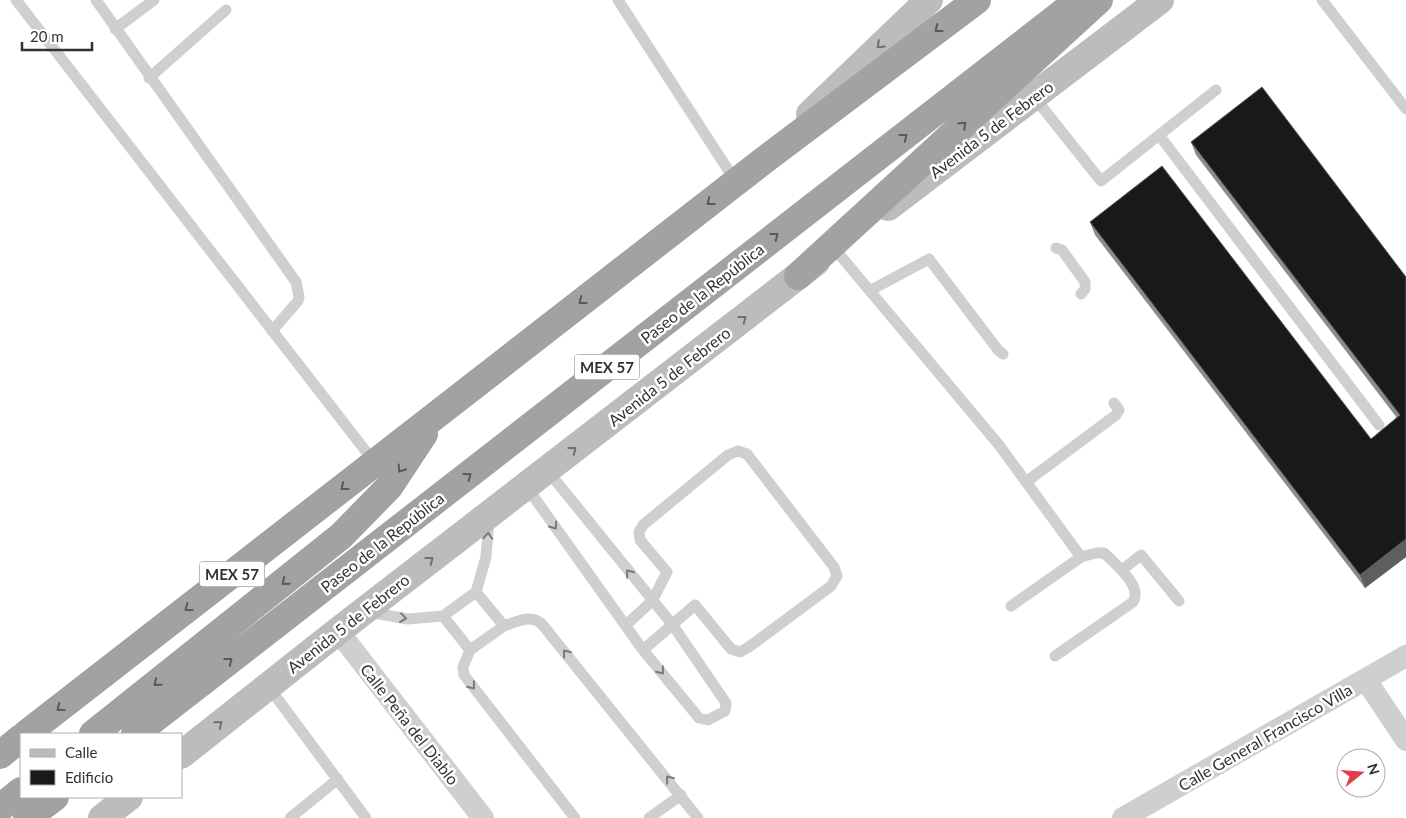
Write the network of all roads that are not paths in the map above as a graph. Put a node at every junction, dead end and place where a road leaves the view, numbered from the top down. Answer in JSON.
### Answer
{"nodes":[{"id":1,"x":96,"y":0,"type":"edge"},
{"id":2,"x":154,"y":0,"type":"edge"},
{"id":3,"x":618,"y":0,"type":"edge"},
{"id":4,"x":929,"y":0,"type":"edge"},
{"id":5,"x":977,"y":0,"type":"edge"},
{"id":6,"x":1080,"y":0,"type":"edge"},
{"id":7,"x":1099,"y":0,"type":"edge"},
{"id":8,"x":1160,"y":0,"type":"edge"},
{"id":9,"x":18,"y":1,"type":"edge"},
{"id":10,"x":1327,"y":3,"type":"edge"},
{"id":11,"x":226,"y":10,"type":"dead end"},
{"id":12,"x":115,"y":29,"type":"junction"},
{"id":13,"x":149,"y":78,"type":"junction"},
{"id":14,"x":1216,"y":90,"type":"dead end"},
{"id":15,"x":1034,"y":97,"type":"junction"},
{"id":16,"x":1406,"y":109,"type":"edge"},
{"id":17,"x":1159,"y":135,"type":"junction"},
{"id":18,"x":762,"y":161,"type":"junction"},
{"id":19,"x":736,"y":182,"type":"junction"},
{"id":20,"x":834,"y":248,"type":"junction"},
{"id":21,"x":1056,"y":248,"type":"dead end"},
{"id":22,"x":798,"y":276,"type":"junction"},
{"id":23,"x":871,"y":290,"type":"junction"},
{"id":24,"x":1081,"y":294,"type":"dead end"},
{"id":25,"x":272,"y":331,"type":"junction"},
{"id":26,"x":1003,"y":354,"type":"dead end"},
{"id":27,"x":1114,"y":403,"type":"dead end"},
{"id":28,"x":437,"y":414,"type":"junction"},
{"id":29,"x":1379,"y":425,"type":"dead end"},
{"id":30,"x":375,"y":463,"type":"junction"},
{"id":31,"x":536,"y":478,"type":"junction"},
{"id":32,"x":1026,"y":482,"type":"junction"},
{"id":33,"x":489,"y":514,"type":"junction"},
{"id":34,"x":1081,"y":558,"type":"junction"},
{"id":35,"x":1122,"y":570,"type":"junction"},
{"id":36,"x":476,"y":592,"type":"junction"},
{"id":37,"x":652,"y":601,"type":"junction"},
{"id":38,"x":1179,"y":601,"type":"dead end"},
{"id":39,"x":1011,"y":606,"type":"dead end"},
{"id":40,"x":364,"y":611,"type":"junction"},
{"id":41,"x":443,"y":616,"type":"junction"},
{"id":42,"x":672,"y":624,"type":"junction"},
{"id":43,"x":626,"y":625,"type":"junction"},
{"id":44,"x":504,"y":626,"type":"junction"},
{"id":45,"x":338,"y":631,"type":"junction"},
{"id":46,"x":470,"y":650,"type":"junction"},
{"id":47,"x":644,"y":650,"type":"junction"},
{"id":48,"x":1055,"y":656,"type":"dead end"},
{"id":49,"x":1406,"y":656,"type":"edge"},
{"id":50,"x":1366,"y":680,"type":"junction"},
{"id":51,"x":268,"y":686,"type":"junction"},
{"id":52,"x":27,"y":733,"type":"edge"},
{"id":53,"x":94,"y":733,"type":"edge"},
{"id":54,"x":136,"y":733,"type":"edge"},
{"id":55,"x":20,"y":739,"type":"edge"},
{"id":56,"x":1406,"y":740,"type":"edge"},
{"id":57,"x":182,"y":754,"type":"edge"},
{"id":58,"x":0,"y":755,"type":"edge"},
{"id":59,"x":338,"y":780,"type":"junction"},
{"id":60,"x":20,"y":792,"type":"edge"},
{"id":61,"x":681,"y":795,"type":"junction"},
{"id":62,"x":53,"y":798,"type":"edge"},
{"id":63,"x":128,"y":798,"type":"edge"},
{"id":64,"x":0,"y":808,"type":"edge"},
{"id":65,"x":27,"y":818,"type":"edge"},
{"id":66,"x":102,"y":818,"type":"edge"},
{"id":67,"x":290,"y":818,"type":"edge"},
{"id":68,"x":366,"y":818,"type":"edge"},
{"id":69,"x":483,"y":818,"type":"edge"},
{"id":70,"x":575,"y":818,"type":"edge"},
{"id":71,"x":650,"y":818,"type":"edge"},
{"id":72,"x":698,"y":818,"type":"edge"},
{"id":73,"x":1122,"y":818,"type":"edge"}],
"edges":[{"from":1,"to":12,"type":"lane"},
{"from":2,"to":12,"type":"lane"},
{"from":3,"to":19,"type":"lane"},
{"from":4,"to":18,"type":"main road","one_way":true},
{"from":5,"to":18,"type":"highway","number":"MEX 57","one_way":true},
{"from":54,"to":6,"type":"highway","name":"Paseo de la República","number":"MEX 57","one_way":true},
{"from":22,"to":7,"type":"highway","one_way":true},
{"from":8,"to":15,"type":"main road","name":"Avenida 5 de Febrero"},
{"from":9,"to":25,"type":"lane"},
{"from":10,"to":16,"type":"lane"},
{"from":11,"to":13,"type":"lane"},
{"from":12,"to":13,"type":"lane"},
{"from":13,"to":25,"type":"lane"},
{"from":14,"to":17,"type":"lane"},
{"from":15,"to":17,"type":"lane"},
{"from":15,"to":20,"type":"main road","name":"Avenida 5 de Febrero"},
{"from":17,"to":29,"type":"lane"},
{"from":18,"to":19,"type":"highway","number":"MEX 57"},
{"from":19,"to":28,"type":"highway","number":"MEX 57","one_way":true},
{"from":20,"to":22,"type":"main road","name":"Avenida 5 de Febrero"},
{"from":20,"to":23,"type":"lane"},
{"from":21,"to":24,"type":"lane"},
{"from":31,"to":22,"type":"main road","name":"Avenida 5 de Febrero","one_way":true},
{"from":23,"to":26,"type":"lane"},
{"from":23,"to":32,"type":"lane"},
{"from":25,"to":30,"type":"lane"},
{"from":27,"to":32,"type":"lane"},
{"from":28,"to":30,"type":"highway","number":"MEX 57"},
{"from":28,"to":53,"type":"highway","one_way":true},
{"from":30,"to":52,"type":"highway","number":"MEX 57","one_way":true},
{"from":31,"to":33,"type":"main road","name":"Avenida 5 de Febrero"},
{"from":37,"to":31,"type":"lane","one_way":true},
{"from":31,"to":43,"type":"lane","one_way":true},
{"from":32,"to":34,"type":"lane"},
{"from":36,"to":33,"type":"lane","one_way":true},
{"from":40,"to":33,"type":"main road","name":"Avenida 5 de Febrero","one_way":true},
{"from":34,"to":35,"type":"lane"},
{"from":34,"to":39,"type":"lane"},
{"from":35,"to":38,"type":"lane"},
{"from":35,"to":48,"type":"lane"},
{"from":36,"to":41,"type":"lane"},
{"from":36,"to":44,"type":"lane"},
{"from":37,"to":42,"type":"lane"},
{"from":37,"to":42,"type":"lane"},
{"from":37,"to":43,"type":"lane"},
{"from":40,"to":41,"type":"lane","one_way":true},
{"from":40,"to":45,"type":"main road","name":"Avenida 5 de Febrero"},
{"from":41,"to":46,"type":"lane"},
{"from":42,"to":47,"type":"lane"},
{"from":47,"to":42,"type":"lane","one_way":true},
{"from":43,"to":47,"type":"lane"},
{"from":44,"to":46,"type":"lane"},
{"from":61,"to":44,"type":"lane","one_way":true},
{"from":45,"to":51,"type":"main road","name":"Avenida 5 de Febrero"},
{"from":45,"to":69,"type":"street","name":"Calle Peña del Diablo"},
{"from":46,"to":70,"type":"lane","one_way":true},
{"from":49,"to":50,"type":"street","name":"Calle General Francisco Villa"},
{"from":50,"to":56,"type":"street"},
{"from":50,"to":73,"type":"street","name":"Calle General Francisco Villa"},
{"from":57,"to":51,"type":"main road","name":"Avenida 5 de Febrero","one_way":true},
{"from":51,"to":59,"type":"lane"},
{"from":55,"to":58,"type":"highway"},
{"from":59,"to":67,"type":"lane"},
{"from":59,"to":68,"type":"lane"},
{"from":60,"to":64,"type":"highway"},
{"from":61,"to":71,"type":"lane"},
{"from":61,"to":72,"type":"lane"},
{"from":62,"to":65,"type":"highway"},
{"from":63,"to":66,"type":"main road"}]}
